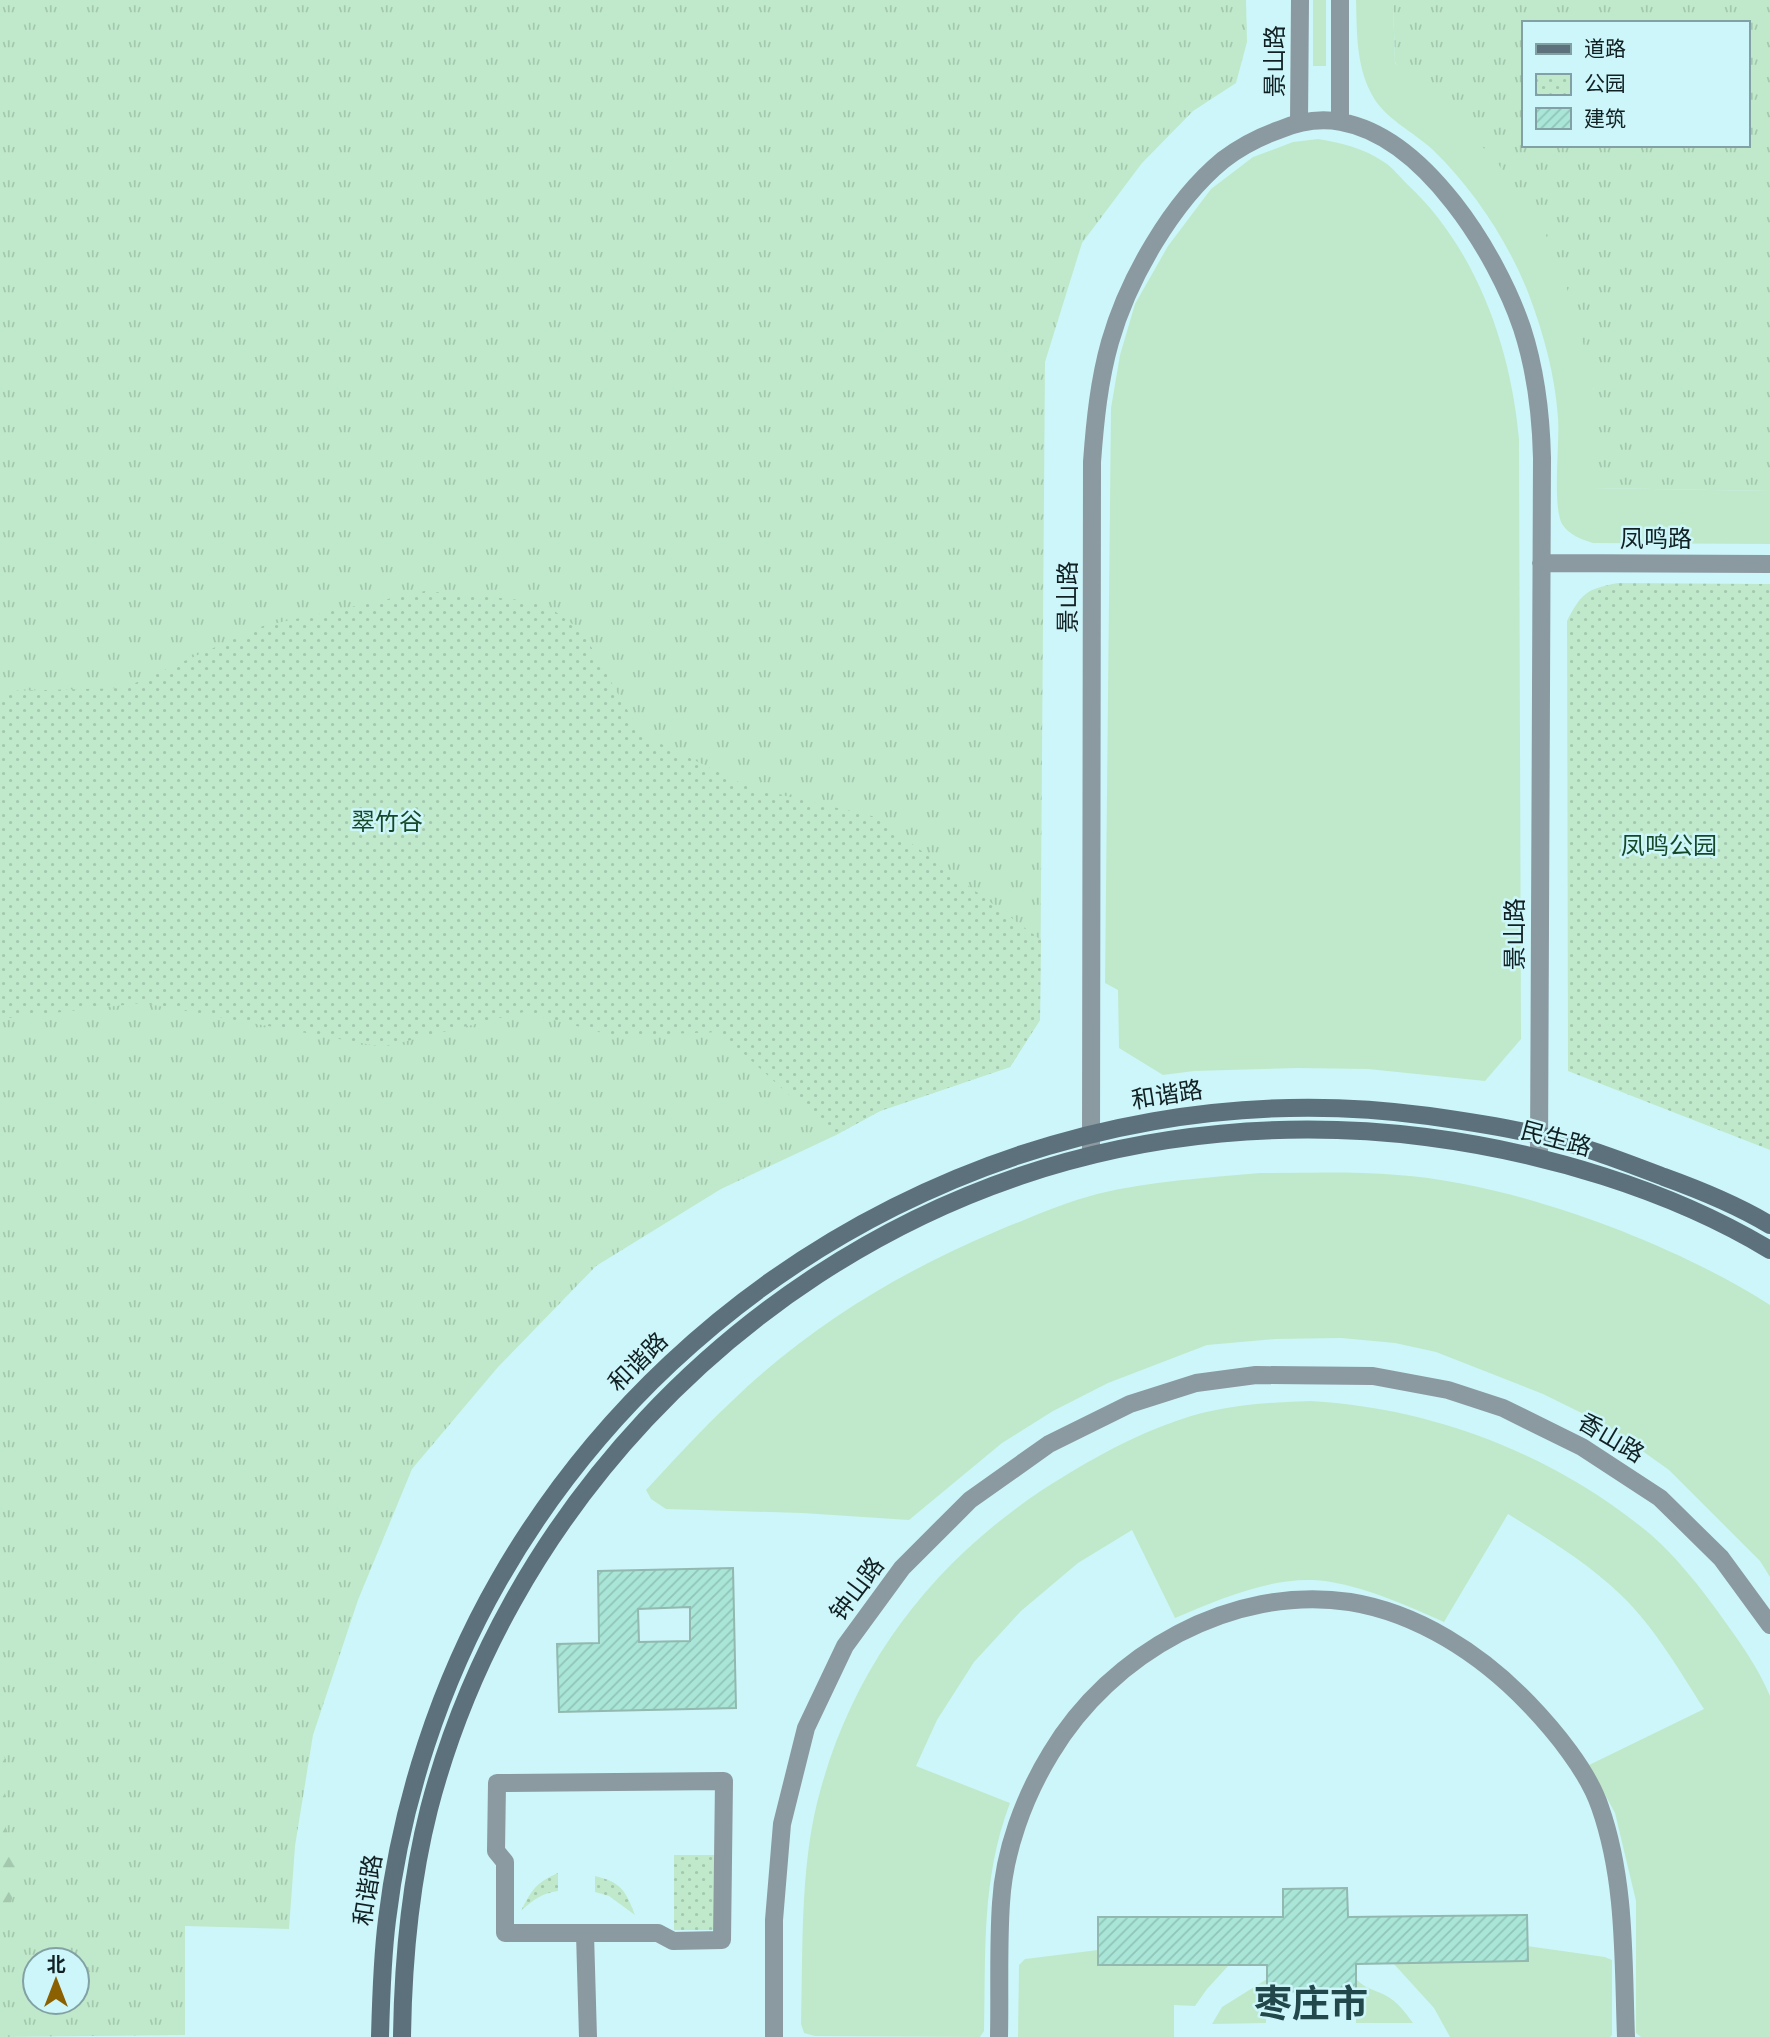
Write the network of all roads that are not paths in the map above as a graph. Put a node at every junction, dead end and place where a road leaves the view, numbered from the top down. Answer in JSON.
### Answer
{"nodes":[{"id":1,"x":1300,"y":0,"type":"edge"},
{"id":2,"x":1340,"y":0,"type":"edge"},
{"id":3,"x":1340,"y":121,"type":"junction"},
{"id":4,"x":1299,"y":122,"type":"junction"},
{"id":5,"x":1541,"y":563,"type":"junction"},
{"id":6,"x":1770,"y":564,"type":"edge"},
{"id":7,"x":1315,"y":1108,"type":"joint"},
{"id":8,"x":1315,"y":1129,"type":"joint"},
{"id":9,"x":1091,"y":1134,"type":"junction"},
{"id":10,"x":1539,"y":1135,"type":"junction"},
{"id":11,"x":1091,"y":1157,"type":"junction"},
{"id":12,"x":1539,"y":1157,"type":"junction"},
{"id":13,"x":1770,"y":1225,"type":"edge"},
{"id":14,"x":1770,"y":1250,"type":"edge"},
{"id":15,"x":1373,"y":1376,"type":"joint"},
{"id":16,"x":1770,"y":1625,"type":"edge"},
{"id":17,"x":585,"y":1934,"type":"junction"},
{"id":18,"x":380,"y":2037,"type":"edge"},
{"id":19,"x":402,"y":2037,"type":"edge"},
{"id":20,"x":588,"y":2037,"type":"edge"},
{"id":21,"x":774,"y":2037,"type":"edge"},
{"id":22,"x":999,"y":2037,"type":"edge"},
{"id":23,"x":1626,"y":2037,"type":"edge"}],
"edges":[{"from":1,"to":4,"type":"street","name":"景山路"},
{"from":2,"to":3,"type":"street"},
{"from":3,"to":4,"type":"street","name":"景山路"},
{"from":3,"to":5,"type":"street","name":"景山路"},
{"from":4,"to":9,"type":"street","name":"景山路"},
{"from":5,"to":6,"type":"street","name":"凤鸣路"},
{"from":5,"to":10,"type":"street","name":"景山路"},
{"from":7,"to":9,"type":"main road","name":"和谐路"},
{"from":7,"to":10,"type":"main road","name":"民生路"},
{"from":8,"to":11,"type":"main road","name":"和谐路"},
{"from":8,"to":12,"type":"main road","name":"民生路"},
{"from":9,"to":11,"type":"street","name":"景山路"},
{"from":9,"to":18,"type":"main road","name":"和谐路"},
{"from":10,"to":12,"type":"street","name":"景山路"},
{"from":10,"to":13,"type":"main road","name":"民生路"},
{"from":11,"to":19,"type":"main road","name":"和谐路"},
{"from":12,"to":14,"type":"main road","name":"民生路"},
{"from":15,"to":16,"type":"street","name":"香山路"},
{"from":15,"to":21,"type":"street","name":"钟山路"},
{"from":17,"to":17,"type":"street"},
{"from":17,"to":20,"type":"street"},
{"from":22,"to":23,"type":"street"}]}
